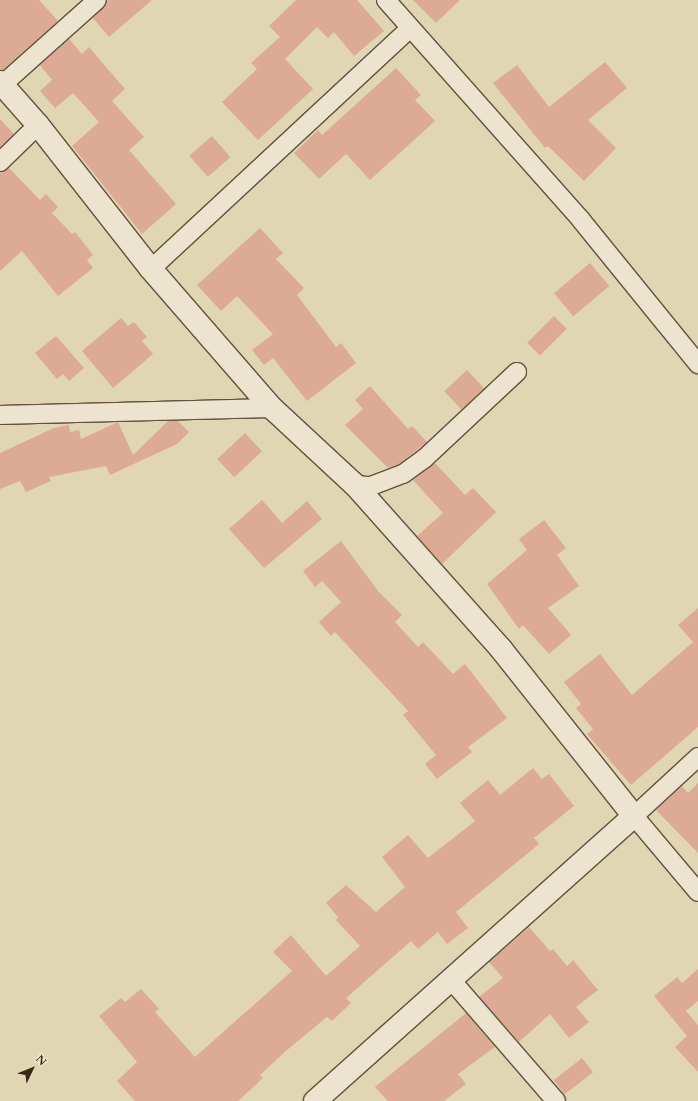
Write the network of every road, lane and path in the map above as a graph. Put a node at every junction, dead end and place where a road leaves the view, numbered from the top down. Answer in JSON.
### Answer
{"nodes":[{"id":1,"x":97,"y":0,"type":"edge"},
{"id":2,"x":386,"y":0,"type":"edge"},
{"id":3,"x":410,"y":28,"type":"junction"},
{"id":4,"x":1,"y":83,"type":"edge"},
{"id":5,"x":38,"y":125,"type":"junction"},
{"id":6,"x":0,"y":162,"type":"edge"},
{"id":7,"x":152,"y":269,"type":"junction"},
{"id":8,"x":698,"y":364,"type":"edge"},
{"id":9,"x":517,"y":372,"type":"dead end"},
{"id":10,"x":272,"y":408,"type":"junction"},
{"id":11,"x":0,"y":415,"type":"edge"},
{"id":12,"x":355,"y":485,"type":"junction"},
{"id":13,"x":698,"y":757,"type":"edge"},
{"id":14,"x":634,"y":816,"type":"junction"},
{"id":15,"x":698,"y":892,"type":"edge"},
{"id":16,"x":452,"y":980,"type":"junction"},
{"id":17,"x":315,"y":1101,"type":"edge"},
{"id":18,"x":556,"y":1101,"type":"edge"}],
"edges":[{"from":1,"to":4,"type":"street"},
{"from":2,"to":3,"type":"street"},
{"from":3,"to":7,"type":"street"},
{"from":3,"to":8,"type":"street"},
{"from":4,"to":5,"type":"street"},
{"from":5,"to":6,"type":"street"},
{"from":5,"to":7,"type":"street"},
{"from":7,"to":10,"type":"street"},
{"from":9,"to":12,"type":"street"},
{"from":10,"to":11,"type":"street"},
{"from":10,"to":12,"type":"street"},
{"from":12,"to":14,"type":"street"},
{"from":13,"to":14,"type":"street"},
{"from":14,"to":15,"type":"street"},
{"from":14,"to":16,"type":"street"},
{"from":16,"to":17,"type":"street"},
{"from":16,"to":18,"type":"street"}]}
